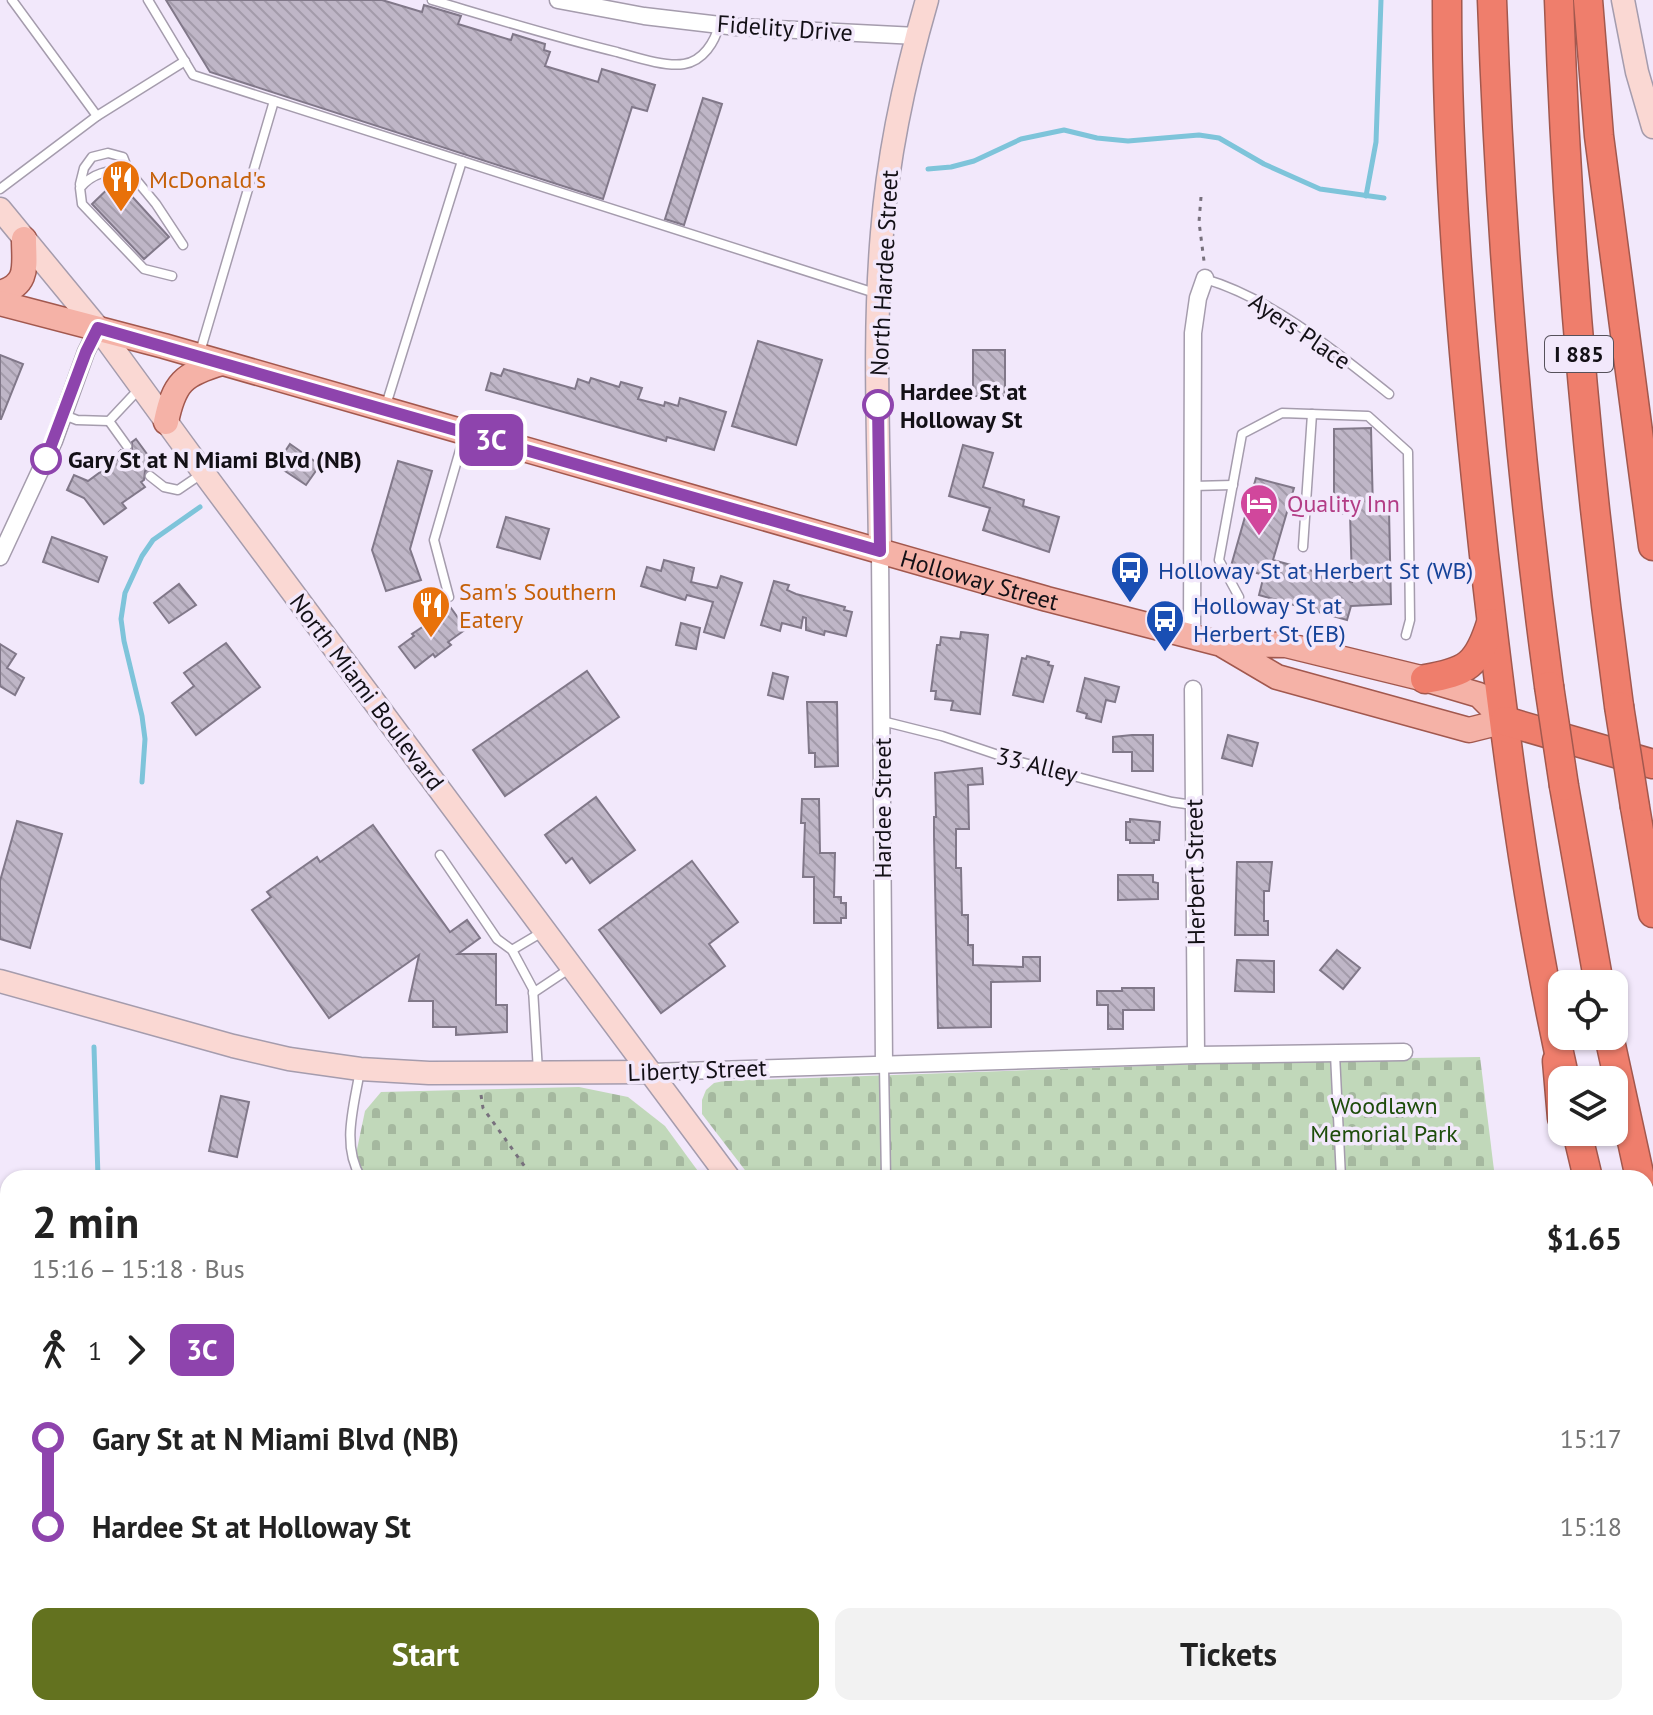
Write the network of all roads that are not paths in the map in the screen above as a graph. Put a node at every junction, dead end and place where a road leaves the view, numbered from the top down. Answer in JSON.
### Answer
{"nodes":[{"id":1,"x":12,"y":0,"type":"edge"},
{"id":2,"x":148,"y":0,"type":"edge"},
{"id":3,"x":432,"y":0,"type":"edge"},
{"id":4,"x":558,"y":0,"type":"edge"},
{"id":5,"x":927,"y":0,"type":"edge"},
{"id":6,"x":1447,"y":0,"type":"edge"},
{"id":7,"x":1492,"y":0,"type":"edge"},
{"id":8,"x":1559,"y":0,"type":"edge"},
{"id":9,"x":1588,"y":0,"type":"edge"},
{"id":10,"x":1623,"y":0,"type":"edge"},
{"id":11,"x":719,"y":25,"type":"junction"},
{"id":12,"x":917,"y":36,"type":"junction"},
{"id":13,"x":185,"y":61,"type":"junction"},
{"id":14,"x":274,"y":101,"type":"junction"},
{"id":15,"x":97,"y":116,"type":"junction"},
{"id":16,"x":1653,"y":127,"type":"edge"},
{"id":17,"x":462,"y":161,"type":"junction"},
{"id":18,"x":128,"y":170,"type":"junction"},
{"id":19,"x":80,"y":188,"type":"junction"},
{"id":20,"x":0,"y":189,"type":"edge"},
{"id":21,"x":0,"y":209,"type":"edge"},
{"id":22,"x":24,"y":239,"type":"junction"},
{"id":23,"x":183,"y":245,"type":"dead end"},
{"id":24,"x":172,"y":276,"type":"dead end"},
{"id":25,"x":1205,"y":278,"type":"joint"},
{"id":26,"x":0,"y":293,"type":"edge"},
{"id":27,"x":878,"y":294,"type":"junction"},
{"id":28,"x":0,"y":303,"type":"edge"},
{"id":29,"x":98,"y":328,"type":"junction"},
{"id":30,"x":210,"y":360,"type":"junction"},
{"id":31,"x":140,"y":388,"type":"junction"},
{"id":32,"x":1389,"y":394,"type":"dead end"},
{"id":33,"x":385,"y":409,"type":"junction"},
{"id":34,"x":1312,"y":414,"type":"junction"},
{"id":35,"x":64,"y":415,"type":"junction"},
{"id":36,"x":109,"y":421,"type":"junction"},
{"id":37,"x":166,"y":422,"type":"junction"},
{"id":38,"x":465,"y":432,"type":"junction"},
{"id":39,"x":127,"y":446,"type":"dead end"},
{"id":40,"x":203,"y":472,"type":"junction"},
{"id":41,"x":150,"y":476,"type":"dead end"},
{"id":42,"x":1233,"y":485,"type":"junction"},
{"id":43,"x":1193,"y":486,"type":"junction"},
{"id":44,"x":1653,"y":546,"type":"edge"},
{"id":45,"x":1303,"y":547,"type":"dead end"},
{"id":46,"x":880,"y":551,"type":"junction"},
{"id":47,"x":0,"y":557,"type":"edge"},
{"id":48,"x":449,"y":597,"type":"dead end"},
{"id":49,"x":1239,"y":597,"type":"dead end"},
{"id":50,"x":1492,"y":622,"type":"junction"},
{"id":51,"x":1406,"y":635,"type":"dead end"},
{"id":52,"x":1192,"y":636,"type":"junction"},
{"id":53,"x":1221,"y":644,"type":"junction"},
{"id":54,"x":1425,"y":679,"type":"junction"},
{"id":55,"x":1193,"y":689,"type":"dead end"},
{"id":56,"x":882,"y":721,"type":"junction"},
{"id":57,"x":1505,"y":721,"type":"junction"},
{"id":58,"x":1653,"y":764,"type":"edge"},
{"id":59,"x":1194,"y":805,"type":"junction"},
{"id":60,"x":440,"y":855,"type":"dead end"},
{"id":61,"x":1653,"y":913,"type":"edge"},
{"id":62,"x":544,"y":930,"type":"junction"},
{"id":63,"x":512,"y":950,"type":"junction"},
{"id":64,"x":572,"y":967,"type":"junction"},
{"id":65,"x":1597,"y":970,"type":"edge"},
{"id":66,"x":0,"y":981,"type":"edge"},
{"id":67,"x":533,"y":993,"type":"junction"},
{"id":68,"x":1548,"y":1001,"type":"edge"},
{"id":69,"x":1612,"y":1050,"type":"edge"},
{"id":70,"x":1404,"y":1052,"type":"dead end"},
{"id":71,"x":1335,"y":1053,"type":"junction"},
{"id":72,"x":1196,"y":1055,"type":"junction"},
{"id":73,"x":884,"y":1065,"type":"junction"},
{"id":74,"x":360,"y":1069,"type":"junction"},
{"id":75,"x":650,"y":1072,"type":"junction"},
{"id":76,"x":538,"y":1073,"type":"junction"},
{"id":77,"x":1566,"y":1146,"type":"edge"},
{"id":78,"x":1580,"y":1146,"type":"edge"},
{"id":79,"x":356,"y":1170,"type":"edge"},
{"id":80,"x":723,"y":1170,"type":"edge"},
{"id":81,"x":886,"y":1170,"type":"edge"},
{"id":82,"x":1341,"y":1170,"type":"edge"},
{"id":83,"x":1569,"y":1170,"type":"edge"},
{"id":84,"x":1586,"y":1170,"type":"edge"},
{"id":85,"x":1638,"y":1170,"type":"edge"}],
"edges":[{"from":1,"to":15,"type":"lane"},
{"from":2,"to":13,"type":"lane"},
{"from":3,"to":11,"type":"lane"},
{"from":4,"to":11,"type":"street","name":"Fidelity Drive"},
{"from":5,"to":12,"type":"street","name":"North Hardee Street"},
{"from":6,"to":50,"type":"highway"},
{"from":7,"to":65,"type":"highway","number":"I 885","bridge":true},
{"from":8,"to":61,"type":"highway","number":"I 885","bridge":true},
{"from":9,"to":44,"type":"highway"},
{"from":10,"to":16,"type":"street"},
{"from":11,"to":12,"type":"street","name":"Fidelity Drive"},
{"from":12,"to":27,"type":"street","name":"North Hardee Street"},
{"from":13,"to":14,"type":"lane"},
{"from":13,"to":15,"type":"lane"},
{"from":14,"to":17,"type":"lane"},
{"from":14,"to":30,"type":"lane"},
{"from":15,"to":20,"type":"lane"},
{"from":17,"to":27,"type":"lane"},
{"from":17,"to":33,"type":"lane"},
{"from":18,"to":19,"type":"lane"},
{"from":18,"to":19,"type":"lane"},
{"from":18,"to":23,"type":"lane"},
{"from":19,"to":24,"type":"lane"},
{"from":21,"to":22,"type":"street","name":"North Miami Boulevard"},
{"from":22,"to":26,"type":"main road"},
{"from":22,"to":29,"type":"street","name":"North Miami Boulevard"},
{"from":25,"to":32,"type":"lane","name":"Ayers Place"},
{"from":25,"to":43,"type":"street"},
{"from":27,"to":46,"type":"street","name":"North Hardee Street"},
{"from":28,"to":29,"type":"main road","name":"Holloway Street"},
{"from":29,"to":30,"type":"main road","name":"Holloway Street"},
{"from":29,"to":31,"type":"street","name":"North Miami Boulevard"},
{"from":29,"to":35,"type":"street"},
{"from":30,"to":33,"type":"main road","name":"Holloway Street"},
{"from":30,"to":37,"type":"main road"},
{"from":31,"to":36,"type":"lane"},
{"from":31,"to":37,"type":"street","name":"North Miami Boulevard"},
{"from":33,"to":38,"type":"main road","name":"Holloway Street"},
{"from":34,"to":42,"type":"lane"},
{"from":34,"to":45,"type":"lane"},
{"from":34,"to":51,"type":"lane"},
{"from":35,"to":36,"type":"lane"},
{"from":35,"to":47,"type":"street"},
{"from":36,"to":39,"type":"lane"},
{"from":37,"to":40,"type":"street","name":"North Miami Boulevard"},
{"from":38,"to":46,"type":"main road","name":"Holloway Street"},
{"from":38,"to":48,"type":"lane"},
{"from":40,"to":41,"type":"lane"},
{"from":40,"to":62,"type":"street","name":"North Miami Boulevard"},
{"from":42,"to":43,"type":"lane"},
{"from":42,"to":49,"type":"lane"},
{"from":43,"to":52,"type":"street"},
{"from":46,"to":52,"type":"main road","name":"Holloway Street"},
{"from":46,"to":56,"type":"street","name":"Hardee Street"},
{"from":50,"to":54,"type":"highway"},
{"from":50,"to":57,"type":"highway"},
{"from":52,"to":53,"type":"main road","name":"Holloway Street"},
{"from":53,"to":54,"type":"main road","name":"Holloway Street"},
{"from":53,"to":57,"type":"main road","name":"Holloway Street"},
{"from":54,"to":57,"type":"main road","name":"Holloway Street"},
{"from":55,"to":59,"type":"street","name":"Herbert Street"},
{"from":56,"to":59,"type":"lane","name":"33 Alley"},
{"from":56,"to":73,"type":"street","name":"Hardee Street"},
{"from":57,"to":58,"type":"highway","name":"Holloway Street"},
{"from":57,"to":68,"type":"highway"},
{"from":59,"to":72,"type":"street","name":"Herbert Street"},
{"from":60,"to":63,"type":"lane"},
{"from":62,"to":63,"type":"lane"},
{"from":62,"to":64,"type":"street","name":"North Miami Boulevard"},
{"from":63,"to":67,"type":"lane"},
{"from":64,"to":67,"type":"lane"},
{"from":64,"to":75,"type":"street","name":"North Miami Boulevard"},
{"from":66,"to":74,"type":"street","name":"Liberty Street"},
{"from":67,"to":76,"type":"lane"},
{"from":69,"to":85,"type":"highway"},
{"from":70,"to":71,"type":"street","name":"Liberty Street"},
{"from":71,"to":72,"type":"street","name":"Liberty Street"},
{"from":71,"to":82,"type":"lane"},
{"from":72,"to":73,"type":"street","name":"Liberty Street"},
{"from":73,"to":75,"type":"street","name":"Liberty Street"},
{"from":73,"to":81,"type":"lane"},
{"from":74,"to":76,"type":"street","name":"Liberty Street"},
{"from":74,"to":79,"type":"lane"},
{"from":75,"to":76,"type":"street","name":"Liberty Street"},
{"from":75,"to":80,"type":"street","name":"North Miami Boulevard"},
{"from":77,"to":83,"type":"highway"},
{"from":78,"to":84,"type":"highway"}]}
